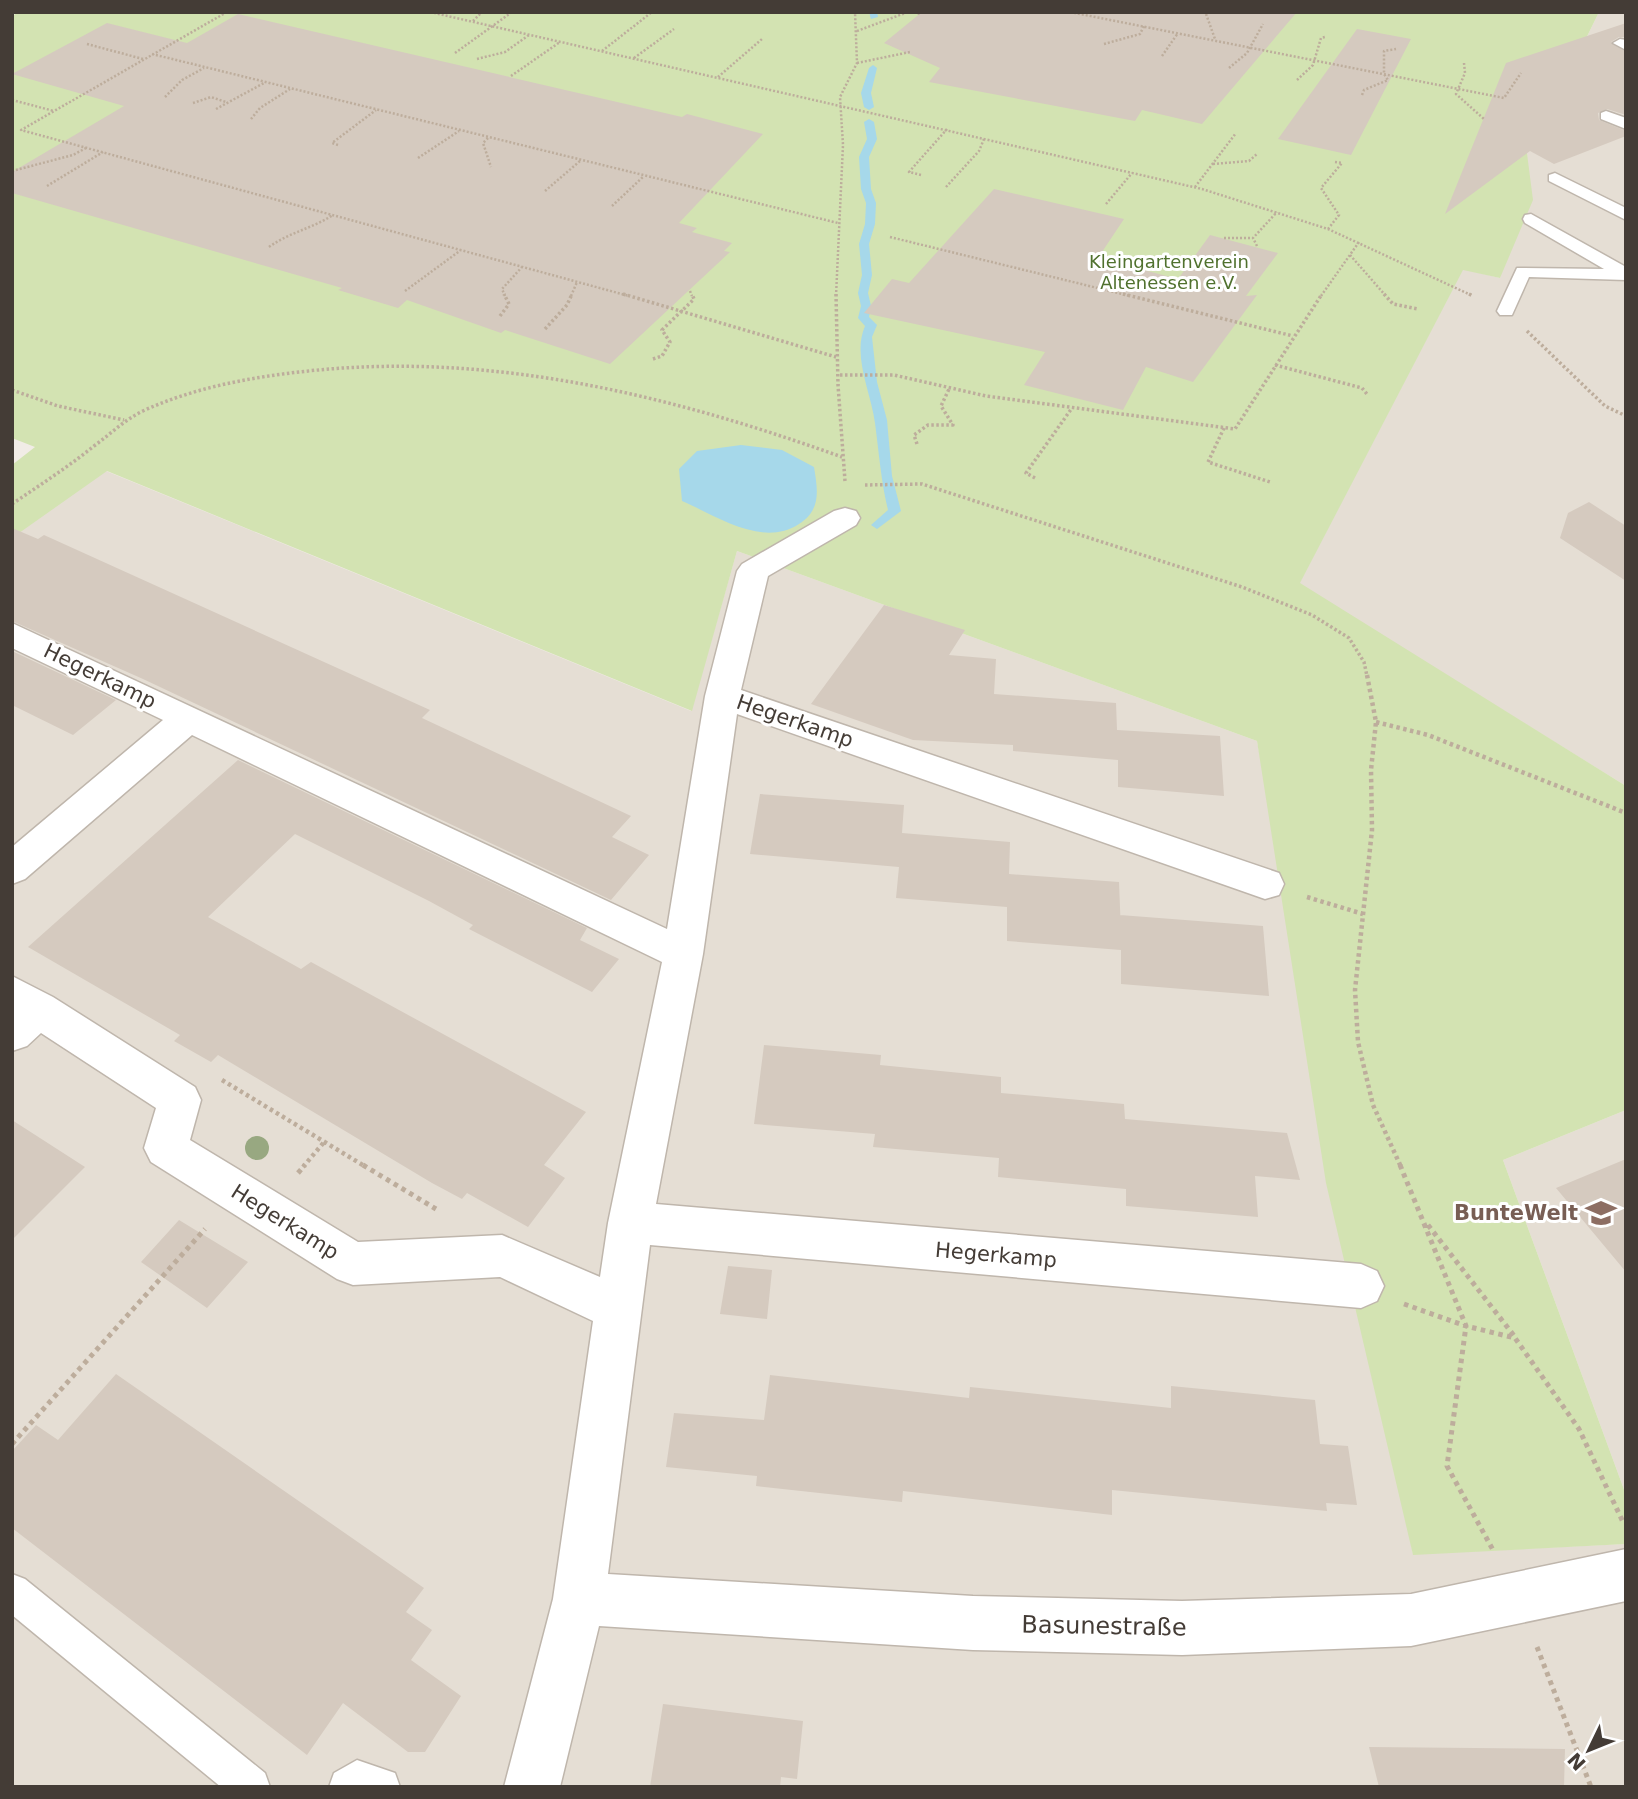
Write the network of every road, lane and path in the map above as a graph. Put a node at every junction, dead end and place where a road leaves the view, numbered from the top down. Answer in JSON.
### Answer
{"nodes":[{"id":1,"x":227,"y":12,"type":"edge"},
{"id":2,"x":430,"y":12,"type":"edge"},
{"id":3,"x":482,"y":12,"type":"edge"},
{"id":4,"x":512,"y":12,"type":"edge"},
{"id":5,"x":652,"y":12,"type":"edge"},
{"id":6,"x":855,"y":12,"type":"edge"},
{"id":7,"x":908,"y":12,"type":"edge"},
{"id":8,"x":914,"y":12,"type":"edge"},
{"id":9,"x":1070,"y":12,"type":"edge"},
{"id":10,"x":1084,"y":13,"type":"edge"},
{"id":11,"x":920,"y":14,"type":"edge"},
{"id":12,"x":1206,"y":14,"type":"dead end"},
{"id":13,"x":472,"y":22,"type":"junction"},
{"id":14,"x":1263,"y":24,"type":"dead end"},
{"id":15,"x":492,"y":26,"type":"junction"},
{"id":16,"x":1144,"y":26,"type":"junction"},
{"id":17,"x":674,"y":29,"type":"dead end"},
{"id":18,"x":857,"y":31,"type":"junction"},
{"id":19,"x":1178,"y":33,"type":"junction"},
{"id":20,"x":529,"y":35,"type":"junction"},
{"id":21,"x":1325,"y":37,"type":"dead end"},
{"id":22,"x":762,"y":39,"type":"dead end"},
{"id":23,"x":1215,"y":40,"type":"junction"},
{"id":24,"x":561,"y":42,"type":"junction"},
{"id":25,"x":87,"y":44,"type":"dead end"},
{"id":26,"x":1104,"y":44,"type":"dead end"},
{"id":27,"x":1250,"y":47,"type":"junction"},
{"id":28,"x":1396,"y":49,"type":"dead end"},
{"id":29,"x":601,"y":51,"type":"junction"},
{"id":30,"x":909,"y":52,"type":"dead end"},
{"id":31,"x":455,"y":53,"type":"dead end"},
{"id":32,"x":152,"y":54,"type":"junction"},
{"id":33,"x":1162,"y":56,"type":"dead end"},
{"id":34,"x":634,"y":58,"type":"junction"},
{"id":35,"x":143,"y":59,"type":"junction"},
{"id":36,"x":477,"y":59,"type":"dead end"},
{"id":37,"x":1315,"y":60,"type":"junction"},
{"id":38,"x":857,"y":63,"type":"junction"},
{"id":39,"x":1464,"y":63,"type":"dead end"},
{"id":40,"x":205,"y":68,"type":"junction"},
{"id":41,"x":1229,"y":68,"type":"dead end"},
{"id":42,"x":1521,"y":73,"type":"dead end"},
{"id":43,"x":1384,"y":74,"type":"junction"},
{"id":44,"x":511,"y":76,"type":"dead end"},
{"id":45,"x":717,"y":78,"type":"junction"},
{"id":46,"x":1297,"y":80,"type":"dead end"},
{"id":47,"x":265,"y":82,"type":"junction"},
{"id":48,"x":1457,"y":88,"type":"junction"},
{"id":49,"x":290,"y":89,"type":"junction"},
{"id":50,"x":1362,"y":95,"type":"dead end"},
{"id":51,"x":166,"y":97,"type":"dead end"},
{"id":52,"x":12,"y":100,"type":"edge"},
{"id":53,"x":193,"y":103,"type":"dead end"},
{"id":54,"x":227,"y":103,"type":"junction"},
{"id":55,"x":841,"y":107,"type":"junction"},
{"id":56,"x":216,"y":109,"type":"dead end"},
{"id":57,"x":377,"y":110,"type":"junction"},
{"id":58,"x":54,"y":111,"type":"junction"},
{"id":59,"x":1606,"y":116,"type":"dead end"},
{"id":60,"x":251,"y":119,"type":"dead end"},
{"id":61,"x":1484,"y":119,"type":"dead end"},
{"id":62,"x":1626,"y":124,"type":"edge"},
{"id":63,"x":947,"y":129,"type":"junction"},
{"id":64,"x":460,"y":130,"type":"junction"},
{"id":65,"x":1236,"y":133,"type":"dead end"},
{"id":66,"x":489,"y":138,"type":"junction"},
{"id":67,"x":984,"y":138,"type":"junction"},
{"id":68,"x":338,"y":145,"type":"dead end"},
{"id":69,"x":87,"y":148,"type":"junction"},
{"id":70,"x":103,"y":152,"type":"junction"},
{"id":71,"x":1257,"y":154,"type":"dead end"},
{"id":72,"x":418,"y":158,"type":"dead end"},
{"id":73,"x":581,"y":160,"type":"junction"},
{"id":74,"x":1335,"y":162,"type":"dead end"},
{"id":75,"x":1212,"y":164,"type":"junction"},
{"id":76,"x":491,"y":167,"type":"dead end"},
{"id":77,"x":12,"y":171,"type":"edge"},
{"id":78,"x":1132,"y":173,"type":"junction"},
{"id":79,"x":921,"y":175,"type":"dead end"},
{"id":80,"x":644,"y":176,"type":"junction"},
{"id":81,"x":1555,"y":178,"type":"dead end"},
{"id":82,"x":47,"y":186,"type":"dead end"},
{"id":83,"x":946,"y":187,"type":"dead end"},
{"id":84,"x":1195,"y":187,"type":"junction"},
{"id":85,"x":545,"y":191,"type":"dead end"},
{"id":86,"x":1106,"y":204,"type":"dead end"},
{"id":87,"x":612,"y":206,"type":"dead end"},
{"id":88,"x":1277,"y":212,"type":"junction"},
{"id":89,"x":333,"y":215,"type":"junction"},
{"id":90,"x":1626,"y":215,"type":"edge"},
{"id":91,"x":1531,"y":219,"type":"dead end"},
{"id":92,"x":838,"y":223,"type":"junction"},
{"id":93,"x":1328,"y":229,"type":"junction"},
{"id":94,"x":890,"y":237,"type":"dead end"},
{"id":95,"x":1253,"y":238,"type":"junction"},
{"id":96,"x":1224,"y":239,"type":"dead end"},
{"id":97,"x":1359,"y":242,"type":"junction"},
{"id":98,"x":1257,"y":246,"type":"dead end"},
{"id":99,"x":269,"y":247,"type":"dead end"},
{"id":100,"x":461,"y":250,"type":"junction"},
{"id":101,"x":1350,"y":254,"type":"junction"},
{"id":102,"x":522,"y":267,"type":"junction"},
{"id":103,"x":1626,"y":275,"type":"edge"},
{"id":104,"x":577,"y":282,"type":"junction"},
{"id":105,"x":405,"y":291,"type":"dead end"},
{"id":106,"x":690,"y":291,"type":"dead end"},
{"id":107,"x":1418,"y":309,"type":"dead end"},
{"id":108,"x":681,"y":310,"type":"junction"},
{"id":109,"x":1506,"y":311,"type":"junction"},
{"id":110,"x":500,"y":316,"type":"dead end"},
{"id":111,"x":545,"y":329,"type":"dead end"},
{"id":112,"x":1293,"y":336,"type":"junction"},
{"id":113,"x":836,"y":357,"type":"junction"},
{"id":114,"x":653,"y":359,"type":"dead end"},
{"id":115,"x":1275,"y":365,"type":"junction"},
{"id":116,"x":840,"y":375,"type":"junction"},
{"id":117,"x":949,"y":389,"type":"junction"},
{"id":118,"x":12,"y":390,"type":"edge"},
{"id":119,"x":1367,"y":394,"type":"dead end"},
{"id":120,"x":1072,"y":408,"type":"junction"},
{"id":121,"x":1626,"y":416,"type":"edge"},
{"id":122,"x":125,"y":420,"type":"junction"},
{"id":123,"x":1224,"y":428,"type":"junction"},
{"id":124,"x":917,"y":444,"type":"dead end"},
{"id":125,"x":1035,"y":478,"type":"dead end"},
{"id":126,"x":1270,"y":482,"type":"dead end"},
{"id":127,"x":880,"y":484,"type":"dead end"},
{"id":128,"x":12,"y":504,"type":"edge"},
{"id":129,"x":845,"y":518,"type":"dead end"},
{"id":130,"x":12,"y":634,"type":"edge"},
{"id":131,"x":722,"y":696,"type":"junction"},
{"id":132,"x":187,"y":719,"type":"junction"},
{"id":133,"x":1376,"y":722,"type":"junction"},
{"id":134,"x":1626,"y":813,"type":"edge"},
{"id":135,"x":12,"y":869,"type":"edge"},
{"id":136,"x":1265,"y":884,"type":"joint"},
{"id":137,"x":1363,"y":914,"type":"junction"},
{"id":138,"x":683,"y":954,"type":"junction"},
{"id":139,"x":21,"y":1012,"type":"edge"},
{"id":140,"x":180,"y":1100,"type":"junction"},
{"id":141,"x":239,"y":1192,"type":"junction"},
{"id":142,"x":1424,"y":1219,"type":"junction"},
{"id":143,"x":630,"y":1223,"type":"junction"},
{"id":144,"x":502,"y":1256,"type":"junction"},
{"id":145,"x":1362,"y":1286,"type":"joint"},
{"id":146,"x":618,"y":1308,"type":"junction"},
{"id":147,"x":1466,"y":1326,"type":"junction"},
{"id":148,"x":1515,"y":1338,"type":"junction"},
{"id":149,"x":12,"y":1444,"type":"edge"},
{"id":150,"x":1626,"y":1529,"type":"edge"},
{"id":151,"x":1626,"y":1575,"type":"edge"},
{"id":152,"x":12,"y":1592,"type":"edge"},
{"id":153,"x":579,"y":1599,"type":"junction"},
{"id":154,"x":1519,"y":1599,"type":"junction"},
{"id":155,"x":251,"y":1787,"type":"edge"},
{"id":156,"x":348,"y":1787,"type":"edge"},
{"id":157,"x":381,"y":1787,"type":"edge"},
{"id":158,"x":532,"y":1787,"type":"edge"},
{"id":159,"x":1591,"y":1787,"type":"edge"}],
"edges":[{"from":1,"to":32,"type":"path"},
{"from":2,"to":13,"type":"path"},
{"from":3,"to":13,"type":"path"},
{"from":4,"to":15,"type":"path"},
{"from":5,"to":29,"type":"path"},
{"from":6,"to":18,"type":"path"},
{"from":7,"to":18,"type":"path"},
{"from":8,"to":11,"type":"path"},
{"from":9,"to":10,"type":"path"},
{"from":10,"to":16,"type":"path"},
{"from":12,"to":23,"type":"path"},
{"from":13,"to":15,"type":"path"},
{"from":14,"to":27,"type":"path"},
{"from":15,"to":20,"type":"path"},
{"from":15,"to":31,"type":"path"},
{"from":16,"to":19,"type":"path"},
{"from":16,"to":26,"type":"path"},
{"from":17,"to":34,"type":"path"},
{"from":18,"to":38,"type":"path"},
{"from":19,"to":23,"type":"path"},
{"from":19,"to":33,"type":"path"},
{"from":20,"to":24,"type":"path"},
{"from":20,"to":36,"type":"path"},
{"from":21,"to":37,"type":"path"},
{"from":22,"to":45,"type":"path"},
{"from":23,"to":27,"type":"path"},
{"from":24,"to":29,"type":"path"},
{"from":24,"to":44,"type":"path"},
{"from":25,"to":35,"type":"path"},
{"from":27,"to":37,"type":"path"},
{"from":27,"to":41,"type":"path"},
{"from":28,"to":43,"type":"path"},
{"from":29,"to":34,"type":"path"},
{"from":30,"to":38,"type":"path"},
{"from":32,"to":35,"type":"path"},
{"from":32,"to":40,"type":"path"},
{"from":34,"to":45,"type":"path"},
{"from":35,"to":58,"type":"path"},
{"from":37,"to":43,"type":"path"},
{"from":37,"to":46,"type":"path"},
{"from":38,"to":55,"type":"path"},
{"from":39,"to":48,"type":"path"},
{"from":40,"to":47,"type":"path"},
{"from":40,"to":51,"type":"path"},
{"from":42,"to":48,"type":"path"},
{"from":43,"to":48,"type":"path"},
{"from":43,"to":50,"type":"path"},
{"from":45,"to":55,"type":"path"},
{"from":47,"to":49,"type":"path"},
{"from":47,"to":54,"type":"path"},
{"from":48,"to":61,"type":"path"},
{"from":49,"to":57,"type":"path"},
{"from":49,"to":60,"type":"path"},
{"from":52,"to":58,"type":"path"},
{"from":53,"to":54,"type":"path"},
{"from":54,"to":56,"type":"path"},
{"from":55,"to":63,"type":"path"},
{"from":55,"to":92,"type":"path"},
{"from":57,"to":64,"type":"path"},
{"from":57,"to":68,"type":"path"},
{"from":58,"to":69,"type":"path"},
{"from":59,"to":62,"type":"lane"},
{"from":63,"to":67,"type":"path"},
{"from":63,"to":79,"type":"path"},
{"from":64,"to":66,"type":"path"},
{"from":64,"to":72,"type":"path"},
{"from":65,"to":75,"type":"path"},
{"from":66,"to":73,"type":"path"},
{"from":66,"to":76,"type":"path"},
{"from":67,"to":78,"type":"path"},
{"from":67,"to":83,"type":"path"},
{"from":69,"to":70,"type":"path"},
{"from":69,"to":77,"type":"path"},
{"from":70,"to":82,"type":"path"},
{"from":70,"to":89,"type":"path"},
{"from":71,"to":75,"type":"path"},
{"from":73,"to":80,"type":"path"},
{"from":73,"to":85,"type":"path"},
{"from":74,"to":93,"type":"path"},
{"from":75,"to":84,"type":"path"},
{"from":78,"to":84,"type":"path"},
{"from":78,"to":86,"type":"path"},
{"from":80,"to":87,"type":"path"},
{"from":80,"to":92,"type":"path"},
{"from":81,"to":90,"type":"lane"},
{"from":84,"to":88,"type":"path"},
{"from":88,"to":93,"type":"path"},
{"from":88,"to":95,"type":"path"},
{"from":89,"to":99,"type":"path"},
{"from":89,"to":100,"type":"path"},
{"from":91,"to":103,"type":"lane"},
{"from":92,"to":113,"type":"path"},
{"from":93,"to":97,"type":"path"},
{"from":94,"to":112,"type":"path"},
{"from":95,"to":96,"type":"path"},
{"from":95,"to":98,"type":"path"},
{"from":97,"to":101,"type":"path"},
{"from":97,"to":109,"type":"path"},
{"from":100,"to":102,"type":"path"},
{"from":100,"to":105,"type":"path"},
{"from":101,"to":107,"type":"path"},
{"from":101,"to":112,"type":"path"},
{"from":102,"to":104,"type":"path"},
{"from":102,"to":110,"type":"path"},
{"from":103,"to":109,"type":"lane"},
{"from":104,"to":108,"type":"path"},
{"from":104,"to":111,"type":"path"},
{"from":106,"to":108,"type":"path"},
{"from":108,"to":113,"type":"path"},
{"from":108,"to":114,"type":"path"},
{"from":109,"to":121,"type":"path"},
{"from":112,"to":115,"type":"path"},
{"from":113,"to":116,"type":"path"},
{"from":115,"to":119,"type":"path"},
{"from":115,"to":123,"type":"path"},
{"from":116,"to":117,"type":"path"},
{"from":116,"to":122,"type":"path"},
{"from":117,"to":120,"type":"path"},
{"from":117,"to":124,"type":"path"},
{"from":118,"to":122,"type":"path"},
{"from":120,"to":123,"type":"path"},
{"from":120,"to":125,"type":"path"},
{"from":122,"to":128,"type":"path"},
{"from":123,"to":126,"type":"path"},
{"from":127,"to":133,"type":"path"},
{"from":129,"to":131,"type":"street","name":"Hegerkamp"},
{"from":130,"to":132,"type":"street","name":"Hegerkamp"},
{"from":131,"to":136,"type":"street","name":"Hegerkamp"},
{"from":131,"to":138,"type":"street","name":"Hegerkamp"},
{"from":132,"to":135,"type":"street","name":"Hegerkamp"},
{"from":132,"to":138,"type":"street","name":"Hegerkamp"},
{"from":133,"to":134,"type":"path"},
{"from":133,"to":137,"type":"path"},
{"from":136,"to":137,"type":"path"},
{"from":137,"to":142,"type":"path"},
{"from":138,"to":143,"type":"street","name":"Hegerkamp"},
{"from":139,"to":140,"type":"street"},
{"from":140,"to":141,"type":"street","name":"Hegerkamp"},
{"from":140,"to":144,"type":"path"},
{"from":141,"to":144,"type":"street","name":"Hegerkamp"},
{"from":141,"to":149,"type":"path"},
{"from":142,"to":147,"type":"path"},
{"from":142,"to":148,"type":"path"},
{"from":143,"to":145,"type":"street","name":"Hegerkamp"},
{"from":143,"to":146,"type":"street","name":"Hegerkamp"},
{"from":144,"to":146,"type":"street","name":"Hegerkamp"},
{"from":145,"to":147,"type":"path"},
{"from":146,"to":153,"type":"street","name":"Hegerkamp"},
{"from":147,"to":148,"type":"path"},
{"from":147,"to":154,"type":"path"},
{"from":148,"to":150,"type":"path"},
{"from":151,"to":154,"type":"street","name":"Basunestraße"},
{"from":152,"to":155,"type":"lane"},
{"from":153,"to":154,"type":"street","name":"Basunestraße"},
{"from":153,"to":158,"type":"street","name":"Hegerkamp"},
{"from":154,"to":159,"type":"path"},
{"from":156,"to":157,"type":"lane"}]}
